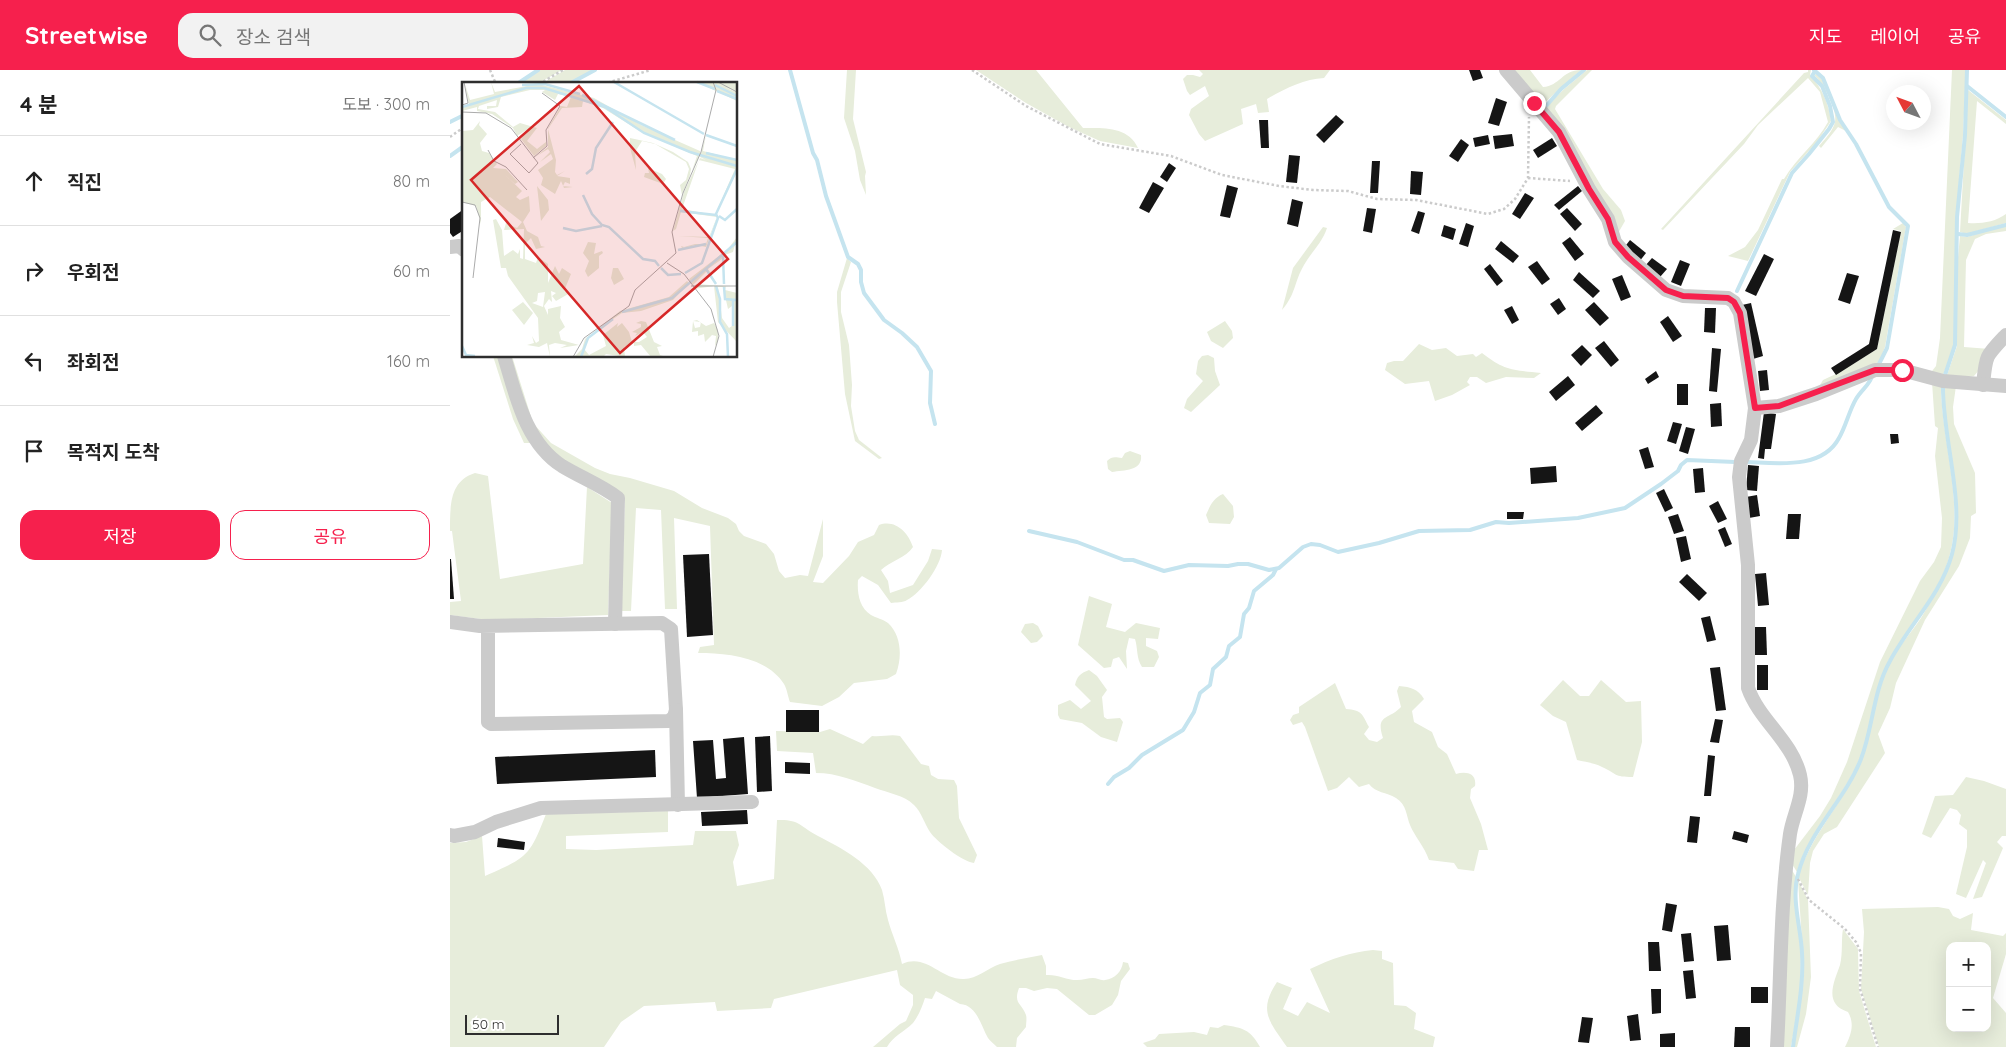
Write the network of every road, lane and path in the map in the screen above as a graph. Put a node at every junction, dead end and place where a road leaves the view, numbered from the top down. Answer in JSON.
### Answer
{"nodes":[{"id":1,"x":490,"y":70,"type":"edge"},
{"id":2,"x":563,"y":70,"type":"edge"},
{"id":3,"x":651,"y":70,"type":"edge"},
{"id":4,"x":972,"y":70,"type":"edge"},
{"id":5,"x":1506,"y":70,"type":"edge"},
{"id":6,"x":495,"y":82,"type":"edge"},
{"id":7,"x":542,"y":82,"type":"edge"},
{"id":8,"x":610,"y":82,"type":"edge"},
{"id":9,"x":1527,"y":96,"type":"junction"},
{"id":10,"x":462,"y":128,"type":"edge"},
{"id":11,"x":450,"y":137,"type":"edge"},
{"id":12,"x":1528,"y":178,"type":"junction"},
{"id":13,"x":1571,"y":181,"type":"dead end"},
{"id":14,"x":450,"y":247,"type":"edge"},
{"id":15,"x":462,"y":248,"type":"edge"},
{"id":16,"x":2006,"y":335,"type":"edge"},
{"id":17,"x":505,"y":358,"type":"edge"},
{"id":18,"x":1983,"y":385,"type":"junction"},
{"id":19,"x":2006,"y":386,"type":"edge"},
{"id":20,"x":1755,"y":408,"type":"junction"},
{"id":21,"x":450,"y":622,"type":"edge"},
{"id":22,"x":615,"y":624,"type":"junction"},
{"id":23,"x":488,"y":626,"type":"junction"},
{"id":24,"x":676,"y":710,"type":"junction"},
{"id":25,"x":752,"y":802,"type":"dead end"},
{"id":26,"x":678,"y":805,"type":"junction"},
{"id":27,"x":450,"y":835,"type":"edge"},
{"id":28,"x":1788,"y":860,"type":"junction"},
{"id":29,"x":1777,"y":1047,"type":"edge"},
{"id":30,"x":1878,"y":1047,"type":"edge"}],
"edges":[{"from":1,"to":6,"type":"path"},
{"from":2,"to":7,"type":"path"},
{"from":3,"to":8,"type":"path"},
{"from":4,"to":12,"type":"path"},
{"from":5,"to":9,"type":"street"},
{"from":9,"to":12,"type":"path"},
{"from":9,"to":20,"type":"street"},
{"from":10,"to":11,"type":"path"},
{"from":12,"to":13,"type":"path"},
{"from":14,"to":15,"type":"street"},
{"from":16,"to":18,"type":"street"},
{"from":17,"to":22,"type":"street"},
{"from":18,"to":19,"type":"street"},
{"from":18,"to":20,"type":"street"},
{"from":20,"to":28,"type":"street"},
{"from":21,"to":23,"type":"street"},
{"from":22,"to":23,"type":"street"},
{"from":22,"to":24,"type":"street"},
{"from":23,"to":24,"type":"street"},
{"from":24,"to":26,"type":"street"},
{"from":25,"to":26,"type":"street"},
{"from":26,"to":27,"type":"street"},
{"from":28,"to":29,"type":"street"},
{"from":28,"to":30,"type":"path"}]}
